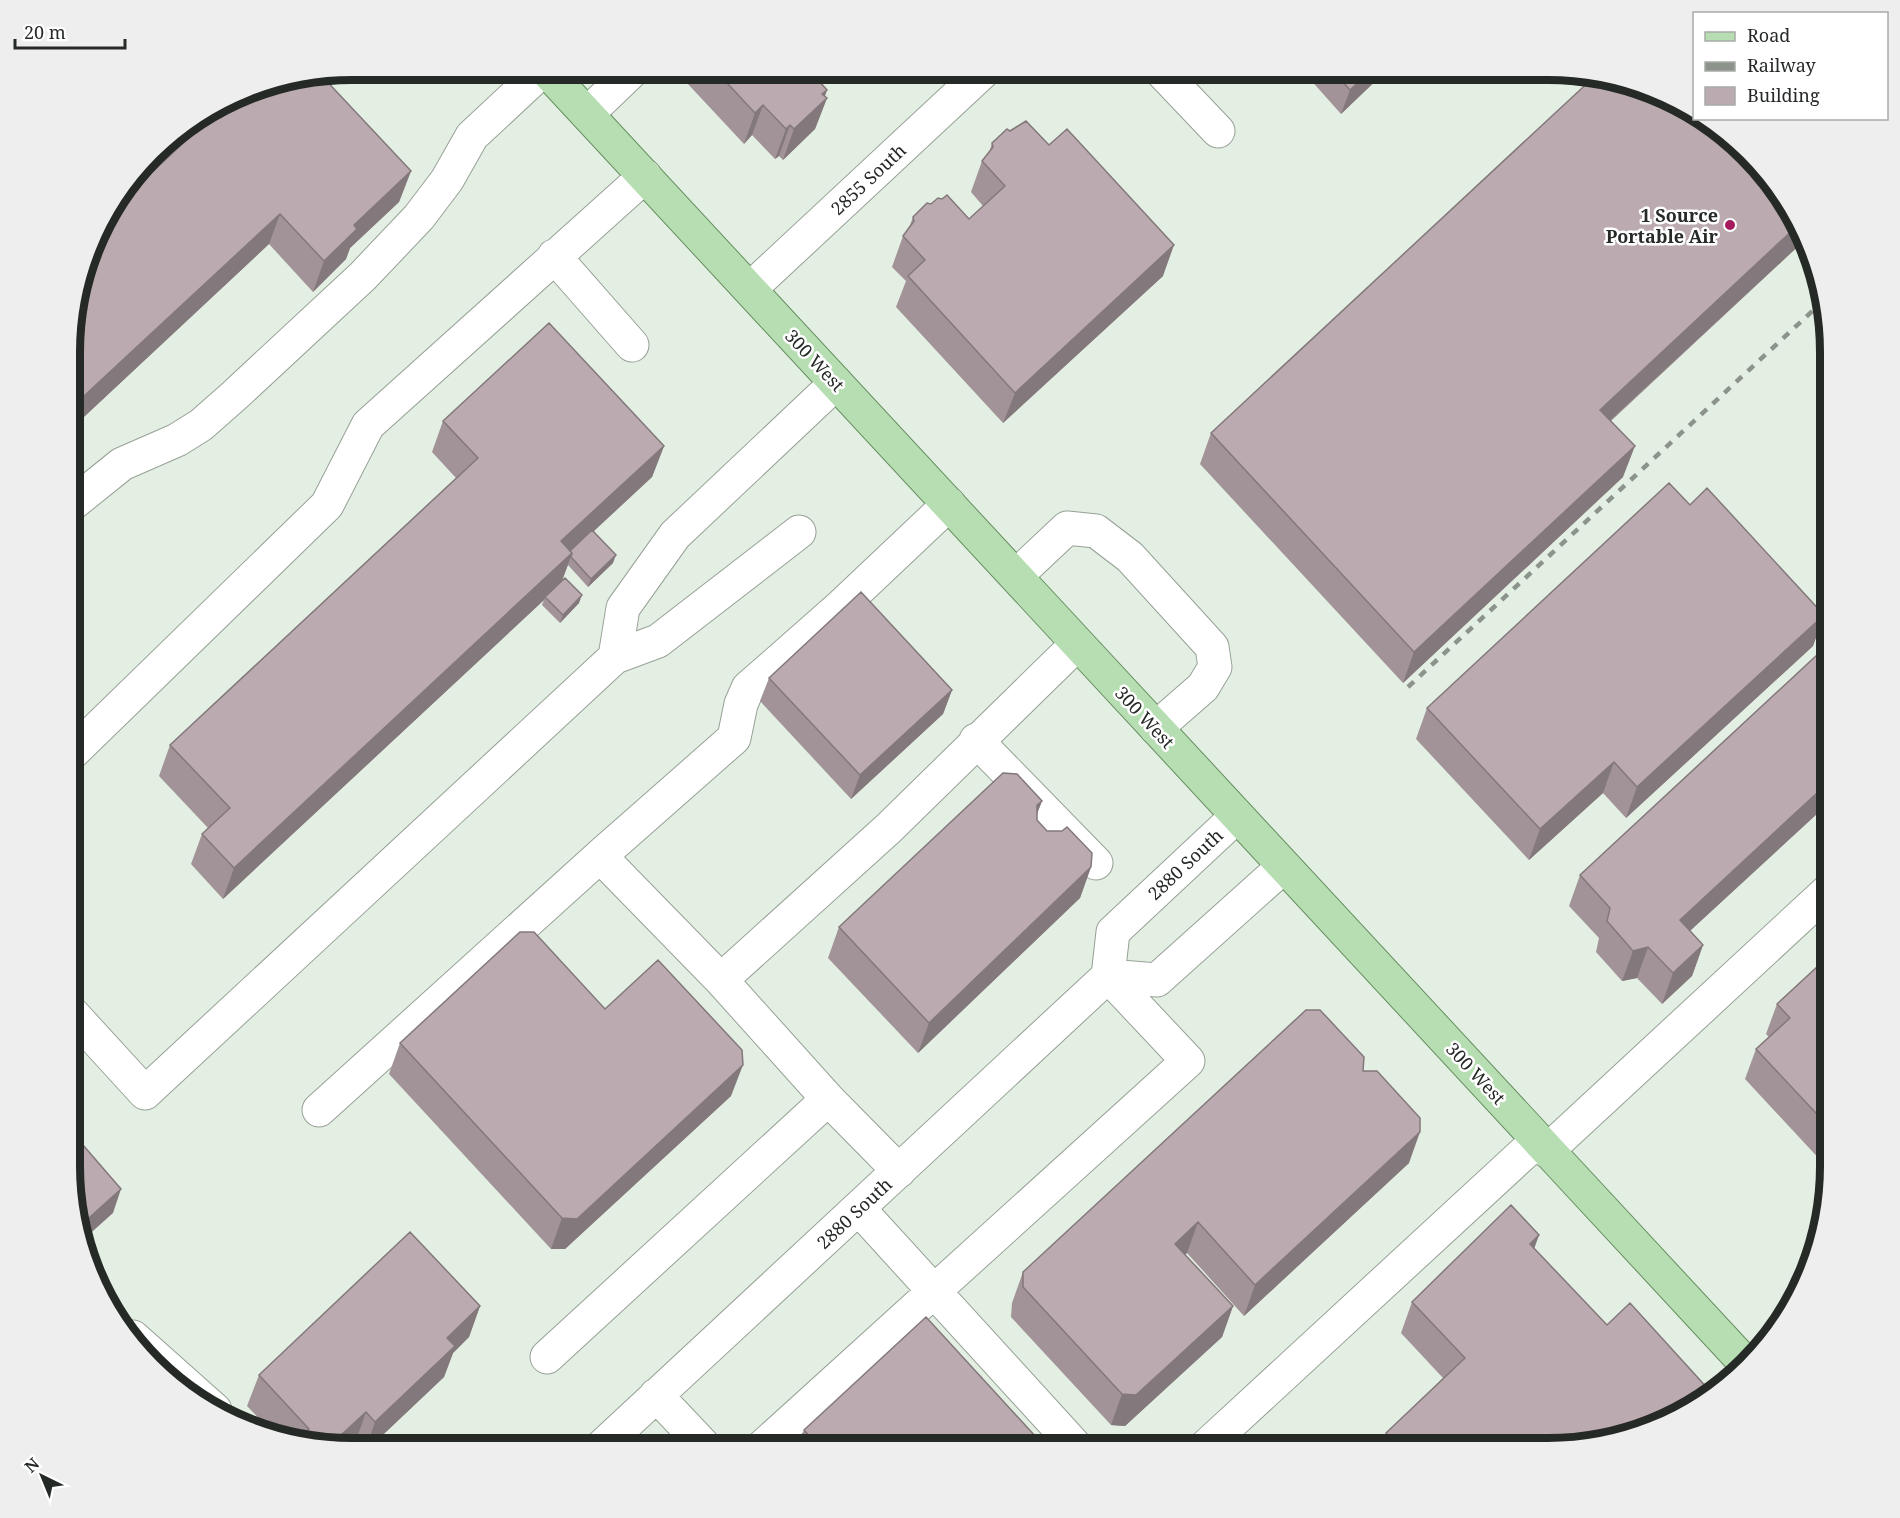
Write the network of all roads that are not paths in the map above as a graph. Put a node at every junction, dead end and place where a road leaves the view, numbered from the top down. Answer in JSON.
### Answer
{"nodes":[{"id":1,"x":533,"y":80,"type":"edge"},
{"id":2,"x":556,"y":80,"type":"edge"},
{"id":3,"x":623,"y":80,"type":"edge"},
{"id":4,"x":974,"y":80,"type":"edge"},
{"id":5,"x":1169,"y":80,"type":"edge"},
{"id":6,"x":588,"y":114,"type":"junction"},
{"id":7,"x":1218,"y":131,"type":"dead end"},
{"id":8,"x":645,"y":176,"type":"junction"},
{"id":9,"x":554,"y":256,"type":"junction"},
{"id":10,"x":750,"y":289,"type":"junction"},
{"id":11,"x":632,"y":345,"type":"dead end"},
{"id":12,"x":836,"y":383,"type":"junction"},
{"id":13,"x":80,"y":498,"type":"edge"},
{"id":14,"x":949,"y":504,"type":"junction"},
{"id":15,"x":799,"y":532,"type":"dead end"},
{"id":16,"x":1016,"y":576,"type":"junction"},
{"id":17,"x":1077,"y":644,"type":"junction"},
{"id":18,"x":615,"y":657,"type":"junction"},
{"id":19,"x":1156,"y":728,"type":"junction"},
{"id":20,"x":976,"y":740,"type":"junction"},
{"id":21,"x":80,"y":744,"type":"edge"},
{"id":22,"x":1237,"y":816,"type":"junction"},
{"id":23,"x":600,"y":856,"type":"junction"},
{"id":24,"x":1096,"y":863,"type":"dead end"},
{"id":25,"x":1283,"y":867,"type":"junction"},
{"id":26,"x":1820,"y":898,"type":"edge"},
{"id":27,"x":1108,"y":976,"type":"junction"},
{"id":28,"x":721,"y":980,"type":"junction"},
{"id":29,"x":80,"y":1022,"type":"edge"},
{"id":30,"x":828,"y":1100,"type":"junction"},
{"id":31,"x":319,"y":1110,"type":"dead end"},
{"id":32,"x":1542,"y":1145,"type":"junction"},
{"id":33,"x":899,"y":1171,"type":"junction"},
{"id":34,"x":859,"y":1209,"type":"junction"},
{"id":35,"x":933,"y":1290,"type":"junction"},
{"id":36,"x":548,"y":1357,"type":"dead end"},
{"id":37,"x":1741,"y":1359,"type":"edge"},
{"id":38,"x":656,"y":1395,"type":"junction"},
{"id":39,"x":611,"y":1438,"type":"edge"},
{"id":40,"x":697,"y":1438,"type":"edge"},
{"id":41,"x":772,"y":1438,"type":"edge"},
{"id":42,"x":1068,"y":1438,"type":"edge"},
{"id":43,"x":1215,"y":1438,"type":"edge"}],
"edges":[{"from":1,"to":13,"type":"street"},
{"from":2,"to":6,"type":"main road","name":"300 West"},
{"from":3,"to":6,"type":"street"},
{"from":4,"to":10,"type":"street","name":"2855 South"},
{"from":5,"to":7,"type":"street"},
{"from":6,"to":8,"type":"main road","name":"300 West"},
{"from":8,"to":9,"type":"street"},
{"from":8,"to":10,"type":"main road","name":"300 West"},
{"from":9,"to":11,"type":"street"},
{"from":9,"to":21,"type":"street"},
{"from":10,"to":12,"type":"main road","name":"300 West"},
{"from":12,"to":14,"type":"main road","name":"300 West"},
{"from":12,"to":18,"type":"street"},
{"from":14,"to":16,"type":"main road","name":"300 West"},
{"from":14,"to":23,"type":"street"},
{"from":15,"to":18,"type":"street"},
{"from":16,"to":17,"type":"main road","name":"300 West"},
{"from":16,"to":19,"type":"street"},
{"from":17,"to":19,"type":"main road","name":"300 West"},
{"from":17,"to":20,"type":"street"},
{"from":18,"to":29,"type":"street"},
{"from":19,"to":22,"type":"main road","name":"300 West"},
{"from":20,"to":24,"type":"street"},
{"from":20,"to":28,"type":"street"},
{"from":22,"to":25,"type":"main road","name":"300 West"},
{"from":22,"to":27,"type":"street","name":"2880 South"},
{"from":23,"to":28,"type":"street"},
{"from":23,"to":31,"type":"street"},
{"from":25,"to":27,"type":"street"},
{"from":25,"to":32,"type":"main road","name":"300 West"},
{"from":26,"to":32,"type":"street"},
{"from":27,"to":33,"type":"street","name":"2880 South"},
{"from":27,"to":35,"type":"street"},
{"from":28,"to":30,"type":"street"},
{"from":30,"to":33,"type":"street"},
{"from":30,"to":36,"type":"street"},
{"from":32,"to":37,"type":"main road","name":"300 West"},
{"from":32,"to":43,"type":"street"},
{"from":33,"to":34,"type":"street","name":"2880 South"},
{"from":34,"to":35,"type":"street"},
{"from":34,"to":38,"type":"street","name":"2880 South"},
{"from":35,"to":41,"type":"street"},
{"from":35,"to":42,"type":"street"},
{"from":38,"to":39,"type":"street","name":"2880 South"},
{"from":38,"to":40,"type":"street"}]}
